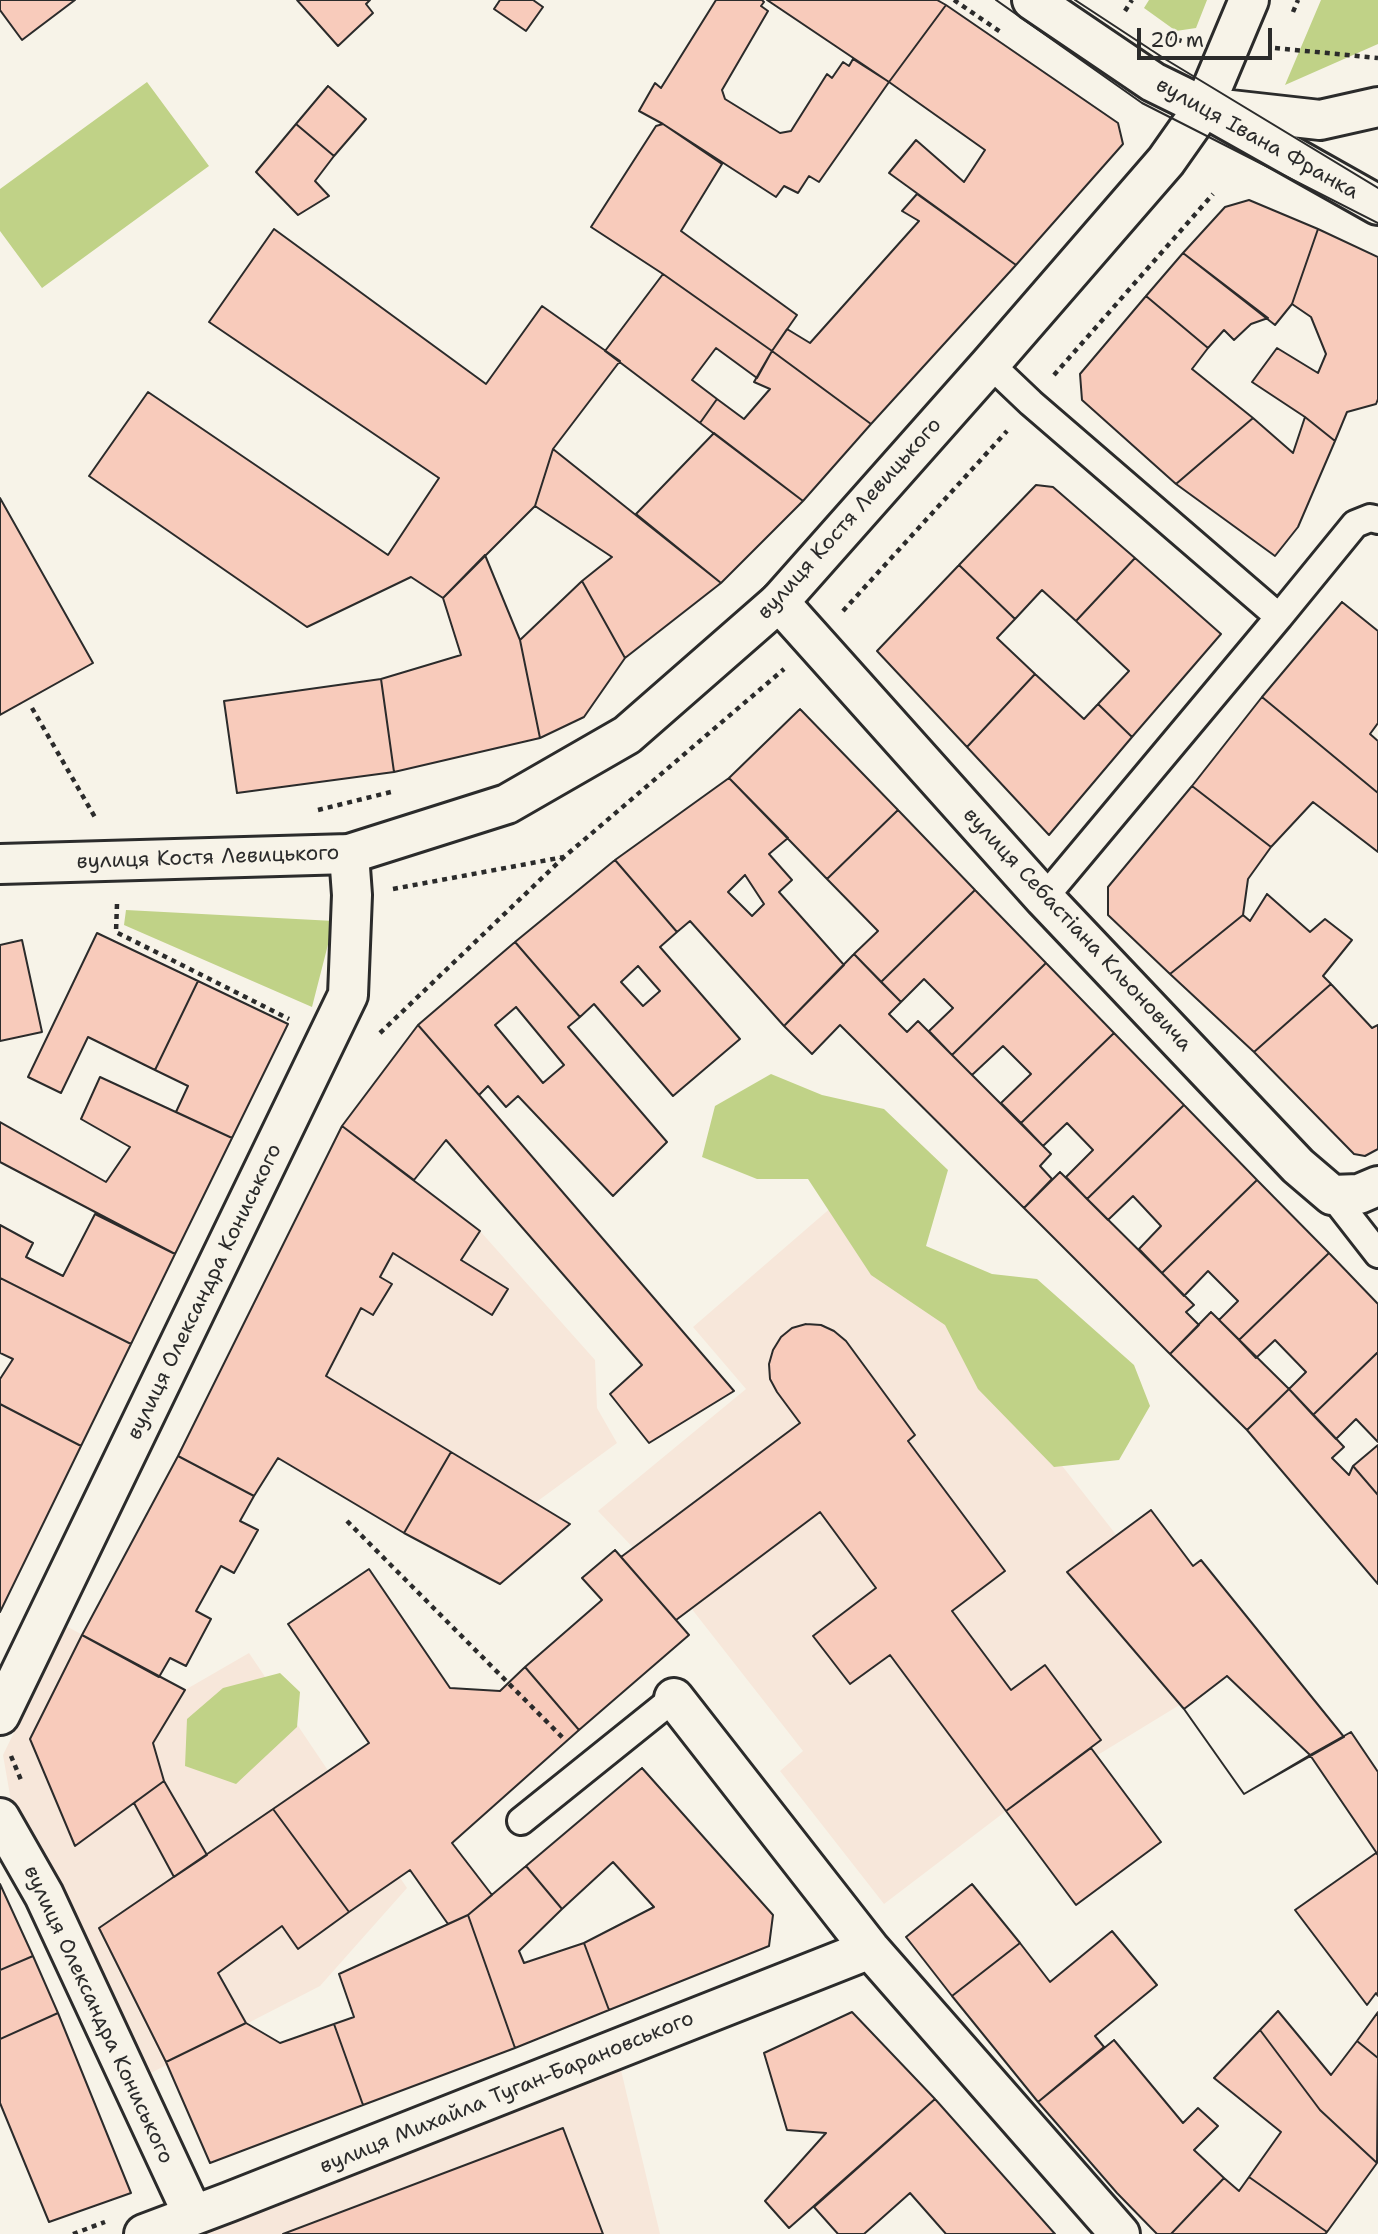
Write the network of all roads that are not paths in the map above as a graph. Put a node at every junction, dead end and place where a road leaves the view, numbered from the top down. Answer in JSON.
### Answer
{"nodes":[{"id":1,"x":1032,"y":0,"type":"edge"},
{"id":2,"x":1250,"y":0,"type":"edge"},
{"id":3,"x":1204,"y":107,"type":"junction"},
{"id":4,"x":1378,"y":107,"type":"edge"},
{"id":5,"x":1378,"y":205,"type":"edge"},
{"id":6,"x":990,"y":364,"type":"junction"},
{"id":7,"x":1378,"y":520,"type":"edge"},
{"id":8,"x":779,"y":602,"type":"junction"},
{"id":9,"x":1279,"y":617,"type":"junction"},
{"id":10,"x":349,"y":854,"type":"junction"},
{"id":11,"x":0,"y":864,"type":"edge"},
{"id":12,"x":1044,"y":898,"type":"junction"},
{"id":13,"x":1378,"y":1186,"type":"edge"},
{"id":14,"x":1332,"y":1195,"type":"junction"},
{"id":15,"x":1378,"y":1254,"type":"edge"},
{"id":16,"x":674,"y":1698,"type":"joint"},
{"id":17,"x":0,"y":1714,"type":"edge"},
{"id":18,"x":0,"y":1818,"type":"edge"},
{"id":19,"x":521,"y":1821,"type":"dead end"},
{"id":20,"x":870,"y":1949,"type":"junction"},
{"id":21,"x":192,"y":2215,"type":"junction"},
{"id":22,"x":144,"y":2234,"type":"edge"},
{"id":23,"x":1120,"y":2234,"type":"edge"}],
"edges":[{"from":1,"to":3,"type":"street","name":"вулиця Івана Франка"},
{"from":2,"to":3,"type":"street","name":"вулиця Костя Левицького"},
{"from":3,"to":4,"type":"street"},
{"from":3,"to":5,"type":"street","name":"вулиця Івана Франка"},
{"from":3,"to":6,"type":"street","name":"вулиця Костя Левицького"},
{"from":6,"to":8,"type":"street","name":"вулиця Костя Левицького"},
{"from":6,"to":9,"type":"lane"},
{"from":7,"to":9,"type":"lane"},
{"from":8,"to":10,"type":"street","name":"вулиця Костя Левицького"},
{"from":8,"to":12,"type":"street","name":"вулиця Себастіана Кльоновича"},
{"from":9,"to":12,"type":"lane"},
{"from":10,"to":11,"type":"street","name":"вулиця Костя Левицького"},
{"from":10,"to":17,"type":"street","name":"вулиця Олександра Кониського"},
{"from":12,"to":14,"type":"street","name":"вулиця Себастіана Кльоновича"},
{"from":13,"to":14,"type":"street"},
{"from":14,"to":15,"type":"lane","name":"вулиця Себастіана Кльоновича"},
{"from":16,"to":19,"type":"lane"},
{"from":16,"to":20,"type":"street"},
{"from":18,"to":21,"type":"street","name":"вулиця Олександра Кониського"},
{"from":20,"to":21,"type":"street","name":"вулиця Михайла Туган-Барановського"},
{"from":20,"to":23,"type":"street"},
{"from":21,"to":22,"type":"street","name":"вулиця Михайла Туган-Барановського"}]}
